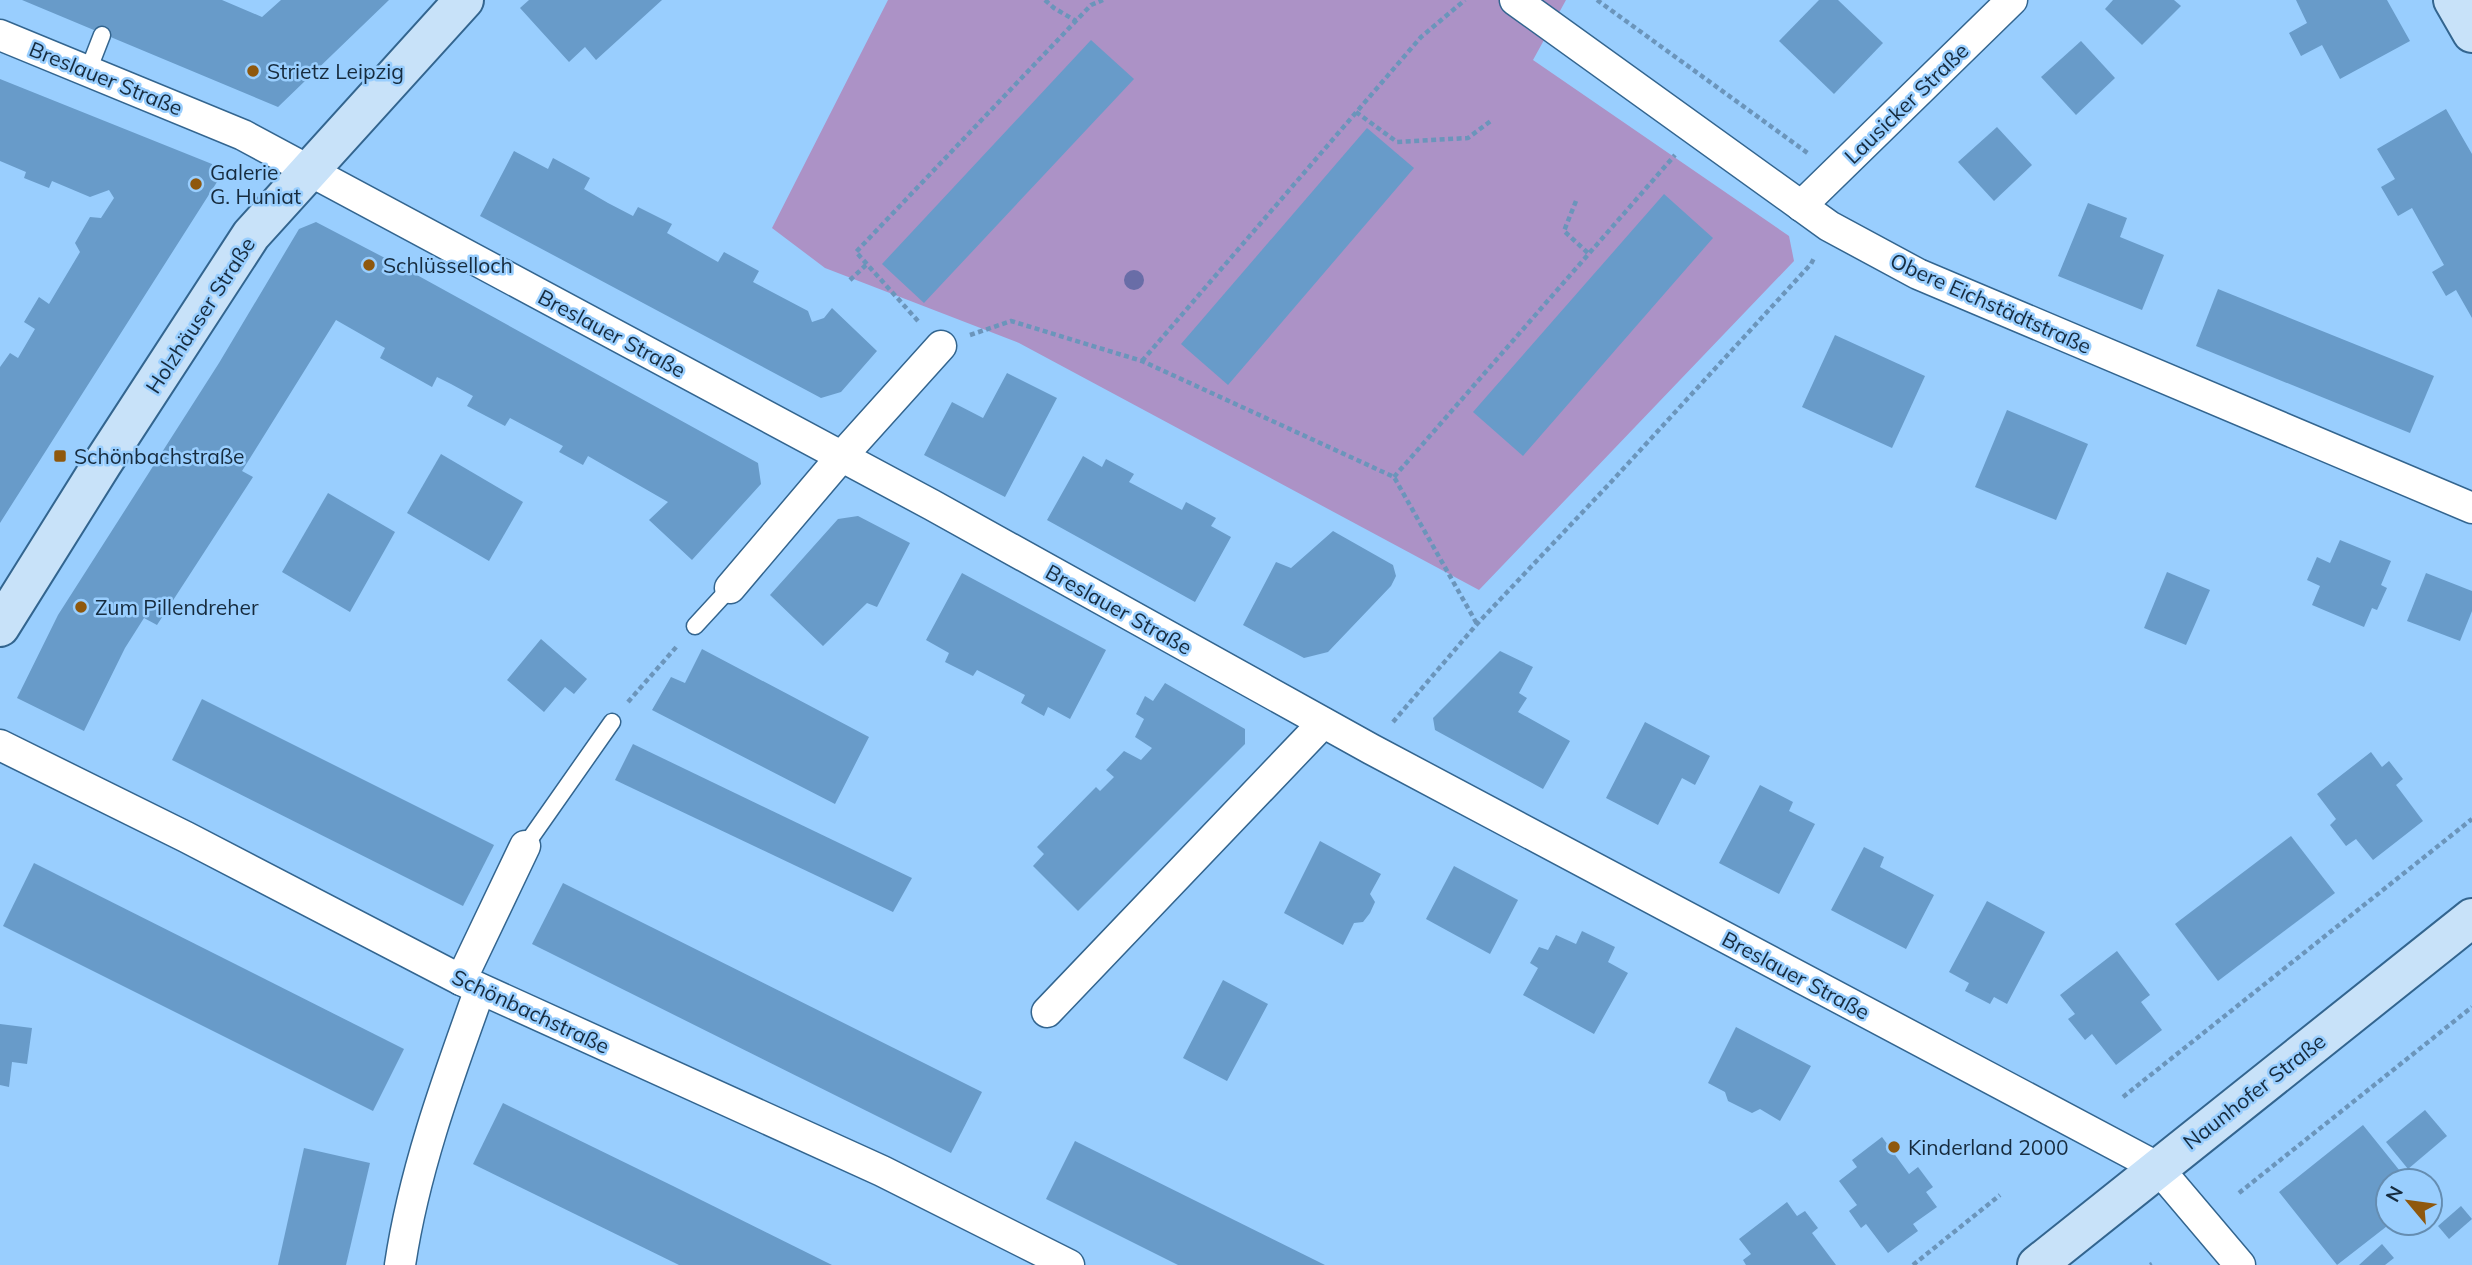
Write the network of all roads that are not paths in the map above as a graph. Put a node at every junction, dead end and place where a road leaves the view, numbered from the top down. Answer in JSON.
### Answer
{"nodes":[{"id":1,"x":464,"y":0,"type":"edge"},
{"id":2,"x":1515,"y":0,"type":"edge"},
{"id":3,"x":2012,"y":0,"type":"edge"},
{"id":4,"x":2453,"y":0,"type":"edge"},
{"id":5,"x":2472,"y":33,"type":"edge"},
{"id":6,"x":0,"y":35,"type":"edge"},
{"id":7,"x":102,"y":35,"type":"dead end"},
{"id":8,"x":88,"y":71,"type":"junction"},
{"id":9,"x":310,"y":172,"type":"junction"},
{"id":10,"x":1801,"y":206,"type":"junction"},
{"id":11,"x":941,"y":346,"type":"road end"},
{"id":12,"x":842,"y":456,"type":"junction"},
{"id":13,"x":2472,"y":508,"type":"edge"},
{"id":14,"x":730,"y":588,"type":"joint"},
{"id":15,"x":695,"y":626,"type":"road end"},
{"id":16,"x":0,"y":627,"type":"edge"},
{"id":17,"x":612,"y":722,"type":"road end"},
{"id":18,"x":1323,"y":723,"type":"junction"},
{"id":19,"x":0,"y":745,"type":"edge"},
{"id":20,"x":525,"y":846,"type":"joint"},
{"id":21,"x":2472,"y":918,"type":"edge"},
{"id":22,"x":471,"y":984,"type":"junction"},
{"id":23,"x":1047,"y":1012,"type":"dead end"},
{"id":24,"x":2158,"y":1167,"type":"junction"},
{"id":25,"x":400,"y":1265,"type":"edge"},
{"id":26,"x":1069,"y":1265,"type":"edge"},
{"id":27,"x":2037,"y":1265,"type":"edge"},
{"id":28,"x":2240,"y":1265,"type":"edge"}],
"edges":[{"from":1,"to":9,"type":"main road","name":"Holzhäuser Straße"},
{"from":2,"to":10,"type":"street","name":"Obere Eichstädtstraße"},
{"from":3,"to":10,"type":"street","name":"Lausicker Straße"},
{"from":4,"to":5,"type":"main road"},
{"from":6,"to":8,"type":"street","name":"Breslauer Straße"},
{"from":7,"to":8,"type":"lane"},
{"from":8,"to":9,"type":"street","name":"Breslauer Straße"},
{"from":9,"to":12,"type":"street","name":"Breslauer Straße"},
{"from":9,"to":16,"type":"main road","name":"Holzhäuser Straße"},
{"from":10,"to":13,"type":"street","name":"Obere Eichstädtstraße"},
{"from":11,"to":12,"type":"street"},
{"from":12,"to":14,"type":"street"},
{"from":12,"to":18,"type":"street","name":"Breslauer Straße"},
{"from":14,"to":15,"type":"lane"},
{"from":17,"to":20,"type":"lane"},
{"from":18,"to":23,"type":"street"},
{"from":18,"to":24,"type":"street","name":"Breslauer Straße"},
{"from":19,"to":22,"type":"street","name":"Schönbachstraße"},
{"from":20,"to":22,"type":"street"},
{"from":21,"to":24,"type":"main road","name":"Naunhofer Straße"},
{"from":22,"to":25,"type":"street"},
{"from":22,"to":26,"type":"street","name":"Schönbachstraße"},
{"from":24,"to":27,"type":"main road","name":"Naunhofer Straße"},
{"from":24,"to":28,"type":"street","name":"Breslauer Straße"}]}
